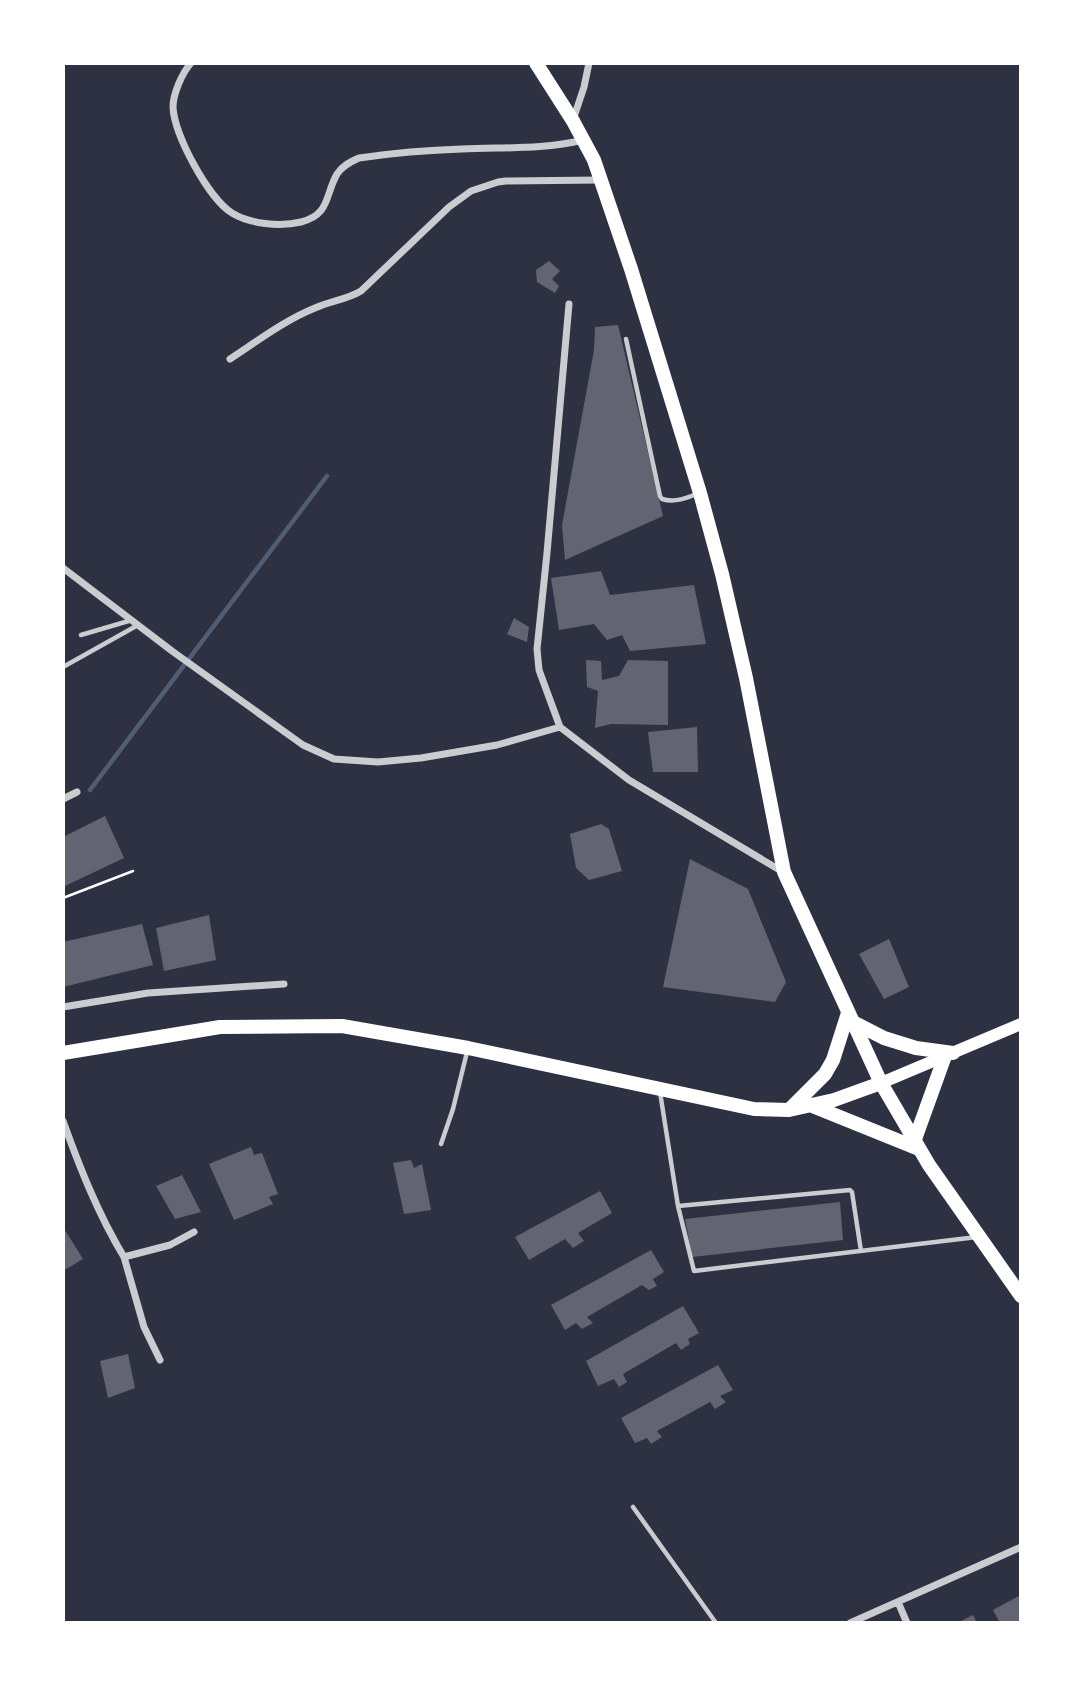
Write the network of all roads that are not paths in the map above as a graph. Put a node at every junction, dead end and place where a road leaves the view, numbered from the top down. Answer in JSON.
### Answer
{"nodes":[{"id":1,"x":191,"y":63,"type":"edge"},
{"id":2,"x":536,"y":63,"type":"edge"},
{"id":3,"x":589,"y":63,"type":"edge"},
{"id":4,"x":573,"y":121,"type":"junction"},
{"id":5,"x":583,"y":140,"type":"junction"},
{"id":6,"x":601,"y":180,"type":"junction"},
{"id":7,"x":569,"y":304,"type":"dead end"},
{"id":8,"x":626,"y":339,"type":"dead end"},
{"id":9,"x":230,"y":359,"type":"dead end"},
{"id":10,"x":700,"y":493,"type":"junction"},
{"id":11,"x":64,"y":570,"type":"edge"},
{"id":12,"x":136,"y":622,"type":"junction"},
{"id":13,"x":81,"y":635,"type":"dead end"},
{"id":14,"x":63,"y":667,"type":"edge"},
{"id":15,"x":560,"y":727,"type":"junction"},
{"id":16,"x":77,"y":792,"type":"dead end"},
{"id":17,"x":63,"y":799,"type":"edge"},
{"id":18,"x":784,"y":872,"type":"junction"},
{"id":19,"x":284,"y":984,"type":"dead end"},
{"id":20,"x":63,"y":1007,"type":"edge"},
{"id":21,"x":849,"y":1017,"type":"junction"},
{"id":22,"x":1021,"y":1024,"type":"edge"},
{"id":23,"x":468,"y":1048,"type":"junction"},
{"id":24,"x":63,"y":1053,"type":"edge"},
{"id":25,"x":949,"y":1055,"type":"junction"},
{"id":26,"x":881,"y":1083,"type":"junction"},
{"id":27,"x":660,"y":1090,"type":"junction"},
{"id":28,"x":810,"y":1105,"type":"junction"},
{"id":29,"x":789,"y":1110,"type":"junction"},
{"id":30,"x":63,"y":1121,"type":"edge"},
{"id":31,"x":441,"y":1144,"type":"dead end"},
{"id":32,"x":916,"y":1145,"type":"junction"},
{"id":33,"x":678,"y":1206,"type":"junction"},
{"id":34,"x":194,"y":1232,"type":"dead end"},
{"id":35,"x":978,"y":1237,"type":"junction"},
{"id":36,"x":862,"y":1251,"type":"junction"},
{"id":37,"x":124,"y":1257,"type":"junction"},
{"id":38,"x":1021,"y":1296,"type":"edge"},
{"id":39,"x":160,"y":1360,"type":"dead end"},
{"id":40,"x":634,"y":1507,"type":"dead end"},
{"id":41,"x":1021,"y":1547,"type":"edge"},
{"id":42,"x":898,"y":1602,"type":"junction"},
{"id":43,"x":716,"y":1623,"type":"edge"},
{"id":44,"x":850,"y":1623,"type":"edge"},
{"id":45,"x":907,"y":1623,"type":"edge"}],
"edges":[{"from":1,"to":5,"type":"street"},
{"from":2,"to":4,"type":"main road"},
{"from":3,"to":4,"type":"street"},
{"from":4,"to":5,"type":"main road"},
{"from":5,"to":6,"type":"main road"},
{"from":6,"to":9,"type":"street"},
{"from":6,"to":10,"type":"main road"},
{"from":7,"to":15,"type":"street"},
{"from":8,"to":10,"type":"lane"},
{"from":10,"to":18,"type":"main road"},
{"from":11,"to":12,"type":"street"},
{"from":12,"to":13,"type":"lane"},
{"from":12,"to":14,"type":"lane"},
{"from":12,"to":15,"type":"street"},
{"from":15,"to":18,"type":"street"},
{"from":16,"to":17,"type":"street"},
{"from":18,"to":21,"type":"main road"},
{"from":19,"to":20,"type":"street"},
{"from":21,"to":25,"type":"main road"},
{"from":21,"to":26,"type":"main road"},
{"from":21,"to":29,"type":"main road"},
{"from":22,"to":25,"type":"main road"},
{"from":23,"to":24,"type":"main road"},
{"from":23,"to":27,"type":"main road"},
{"from":23,"to":31,"type":"lane"},
{"from":25,"to":26,"type":"main road"},
{"from":25,"to":32,"type":"main road"},
{"from":26,"to":28,"type":"main road"},
{"from":26,"to":32,"type":"main road"},
{"from":27,"to":29,"type":"main road"},
{"from":27,"to":33,"type":"lane"},
{"from":28,"to":29,"type":"main road"},
{"from":28,"to":32,"type":"main road"},
{"from":30,"to":37,"type":"street"},
{"from":32,"to":35,"type":"main road"},
{"from":33,"to":36,"type":"lane"},
{"from":33,"to":36,"type":"lane"},
{"from":34,"to":37,"type":"street"},
{"from":35,"to":36,"type":"lane"},
{"from":35,"to":38,"type":"main road"},
{"from":37,"to":39,"type":"street"},
{"from":40,"to":43,"type":"lane"},
{"from":41,"to":42,"type":"street"},
{"from":42,"to":44,"type":"street"},
{"from":42,"to":45,"type":"street"}]}
